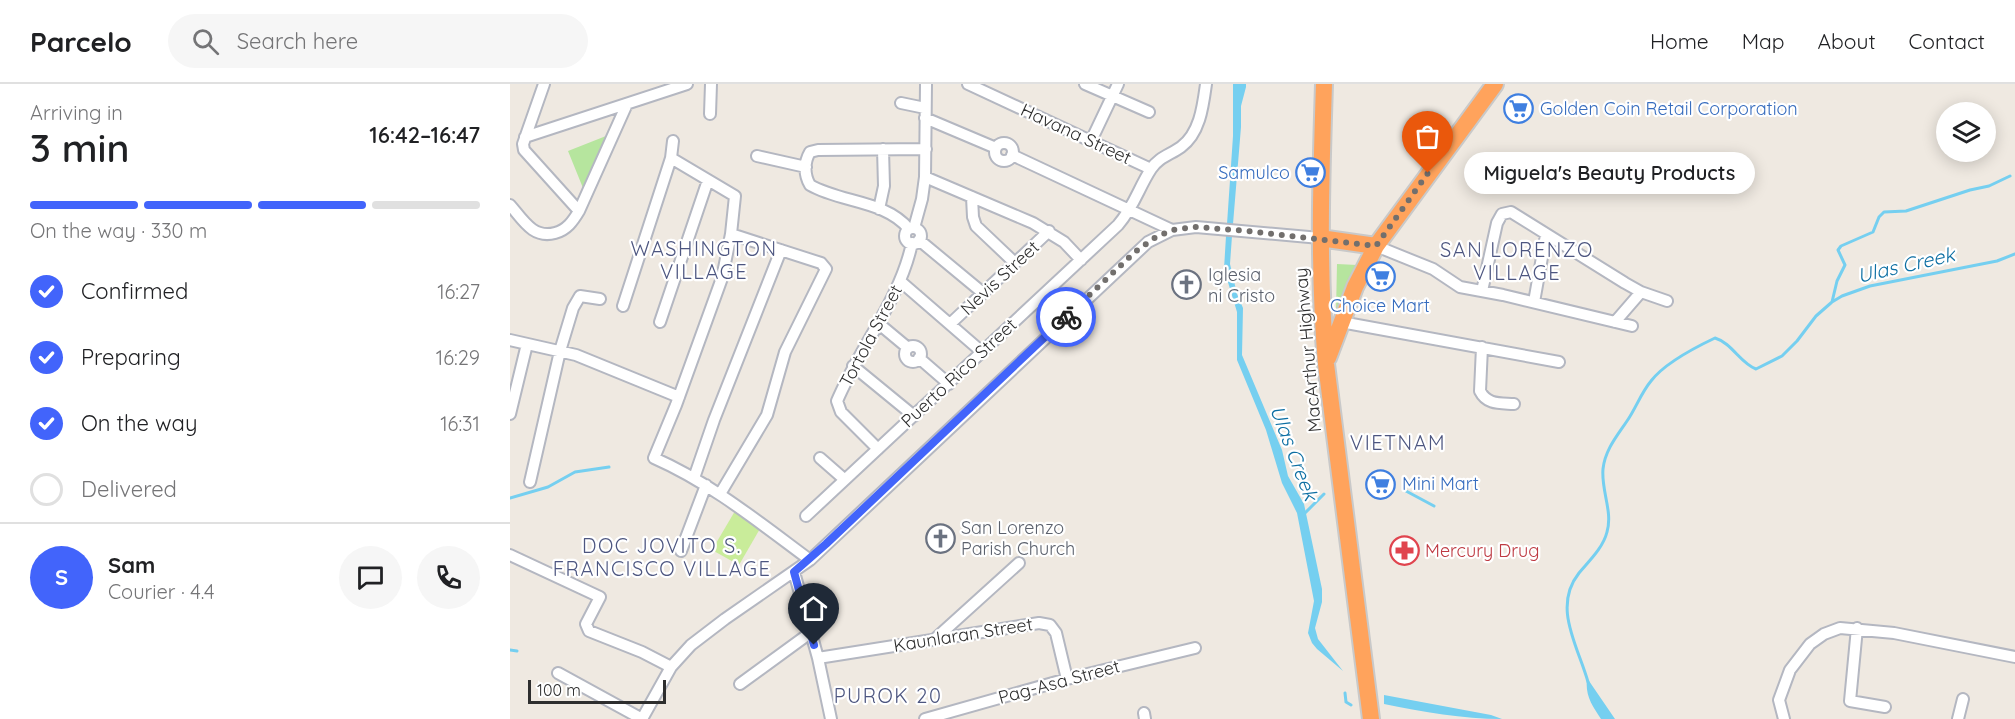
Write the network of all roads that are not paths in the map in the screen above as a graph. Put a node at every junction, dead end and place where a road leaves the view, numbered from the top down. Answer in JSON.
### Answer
{"nodes":[{"id":1,"x":544,"y":84,"type":"edge"},
{"id":2,"x":687,"y":84,"type":"edge"},
{"id":3,"x":711,"y":84,"type":"edge"},
{"id":4,"x":926,"y":84,"type":"edge"},
{"id":5,"x":968,"y":84,"type":"edge"},
{"id":6,"x":1085,"y":84,"type":"edge"},
{"id":7,"x":1118,"y":84,"type":"edge"},
{"id":8,"x":1324,"y":84,"type":"edge"},
{"id":9,"x":1495,"y":84,"type":"edge"},
{"id":10,"x":1204,"y":85,"type":"edge"},
{"id":11,"x":1112,"y":96,"type":"junction"},
{"id":12,"x":901,"y":103,"type":"dead end"},
{"id":13,"x":627,"y":104,"type":"junction"},
{"id":14,"x":1149,"y":112,"type":"dead end"},
{"id":15,"x":925,"y":113,"type":"junction"},
{"id":16,"x":710,"y":114,"type":"dead end"},
{"id":17,"x":525,"y":137,"type":"junction"},
{"id":18,"x":673,"y":141,"type":"dead end"},
{"id":19,"x":1091,"y":141,"type":"junction"},
{"id":20,"x":883,"y":149,"type":"junction"},
{"id":21,"x":926,"y":149,"type":"junction"},
{"id":22,"x":757,"y":156,"type":"dead end"},
{"id":23,"x":671,"y":158,"type":"junction"},
{"id":24,"x":806,"y":167,"type":"junction"},
{"id":25,"x":1151,"y":170,"type":"junction"},
{"id":26,"x":925,"y":177,"type":"junction"},
{"id":27,"x":708,"y":180,"type":"junction"},
{"id":28,"x":972,"y":197,"type":"junction"},
{"id":29,"x":510,"y":205,"type":"edge"},
{"id":30,"x":879,"y":209,"type":"junction"},
{"id":31,"x":1131,"y":209,"type":"junction"},
{"id":32,"x":579,"y":211,"type":"junction"},
{"id":33,"x":519,"y":216,"type":"junction"},
{"id":34,"x":510,"y":223,"type":"edge"},
{"id":35,"x":912,"y":228,"type":"junction"},
{"id":36,"x":1172,"y":230,"type":"junction"},
{"id":37,"x":1049,"y":231,"type":"junction"},
{"id":38,"x":731,"y":234,"type":"junction"},
{"id":39,"x":1546,"y":234,"type":"junction"},
{"id":40,"x":1320,"y":238,"type":"junction"},
{"id":41,"x":915,"y":242,"type":"junction"},
{"id":42,"x":1376,"y":246,"type":"junction"},
{"id":43,"x":781,"y":250,"type":"junction"},
{"id":44,"x":1081,"y":260,"type":"junction"},
{"id":45,"x":1015,"y":264,"type":"junction"},
{"id":46,"x":900,"y":281,"type":"junction"},
{"id":47,"x":1482,"y":291,"type":"junction"},
{"id":48,"x":1641,"y":292,"type":"junction"},
{"id":49,"x":983,"y":293,"type":"junction"},
{"id":50,"x":600,"y":298,"type":"dead end"},
{"id":51,"x":1667,"y":301,"type":"dead end"},
{"id":52,"x":1534,"y":302,"type":"junction"},
{"id":53,"x":622,"y":306,"type":"dead end"},
{"id":54,"x":1615,"y":321,"type":"junction"},
{"id":55,"x":660,"y":322,"type":"dead end"},
{"id":56,"x":1341,"y":322,"type":"junction"},
{"id":57,"x":878,"y":323,"type":"junction"},
{"id":58,"x":950,"y":324,"type":"junction"},
{"id":59,"x":1632,"y":326,"type":"dead end"},
{"id":60,"x":510,"y":340,"type":"edge"},
{"id":61,"x":527,"y":344,"type":"junction"},
{"id":62,"x":1482,"y":347,"type":"junction"},
{"id":63,"x":560,"y":351,"type":"junction"},
{"id":64,"x":982,"y":352,"type":"junction"},
{"id":65,"x":1559,"y":362,"type":"dead end"},
{"id":66,"x":1326,"y":363,"type":"junction"},
{"id":67,"x":853,"y":366,"type":"junction"},
{"id":68,"x":949,"y":384,"type":"junction"},
{"id":69,"x":679,"y":397,"type":"junction"},
{"id":70,"x":1514,"y":404,"type":"dead end"},
{"id":71,"x":510,"y":414,"type":"edge"},
{"id":72,"x":914,"y":416,"type":"junction"},
{"id":73,"x":878,"y":449,"type":"junction"},
{"id":74,"x":820,"y":458,"type":"dead end"},
{"id":75,"x":694,"y":477,"type":"junction"},
{"id":76,"x":844,"y":480,"type":"junction"},
{"id":77,"x":530,"y":482,"type":"dead end"},
{"id":78,"x":706,"y":485,"type":"junction"},
{"id":79,"x":720,"y":494,"type":"junction"},
{"id":80,"x":806,"y":516,"type":"dead end"},
{"id":81,"x":681,"y":551,"type":"dead end"},
{"id":82,"x":510,"y":555,"type":"edge"},
{"id":83,"x":810,"y":560,"type":"junction"},
{"id":84,"x":1019,"y":563,"type":"dead end"},
{"id":85,"x":794,"y":572,"type":"junction"},
{"id":86,"x":1857,"y":628,"type":"junction"},
{"id":87,"x":810,"y":633,"type":"junction"},
{"id":88,"x":934,"y":640,"type":"junction"},
{"id":89,"x":1195,"y":648,"type":"dead end"},
{"id":90,"x":2015,"y":657,"type":"edge"},
{"id":91,"x":818,"y":658,"type":"junction"},
{"id":92,"x":672,"y":667,"type":"junction"},
{"id":93,"x":558,"y":673,"type":"dead end"},
{"id":94,"x":1067,"y":679,"type":"junction"},
{"id":95,"x":740,"y":684,"type":"dead end"},
{"id":96,"x":1963,"y":699,"type":"dead end"},
{"id":97,"x":1885,"y":707,"type":"dead end"},
{"id":98,"x":642,"y":719,"type":"edge"},
{"id":99,"x":831,"y":719,"type":"edge"},
{"id":100,"x":925,"y":719,"type":"edge"},
{"id":101,"x":1371,"y":719,"type":"edge"},
{"id":102,"x":1784,"y":719,"type":"edge"},
{"id":103,"x":1958,"y":719,"type":"edge"}],
"edges":[{"from":1,"to":17,"type":"street"},
{"from":2,"to":13,"type":"street"},
{"from":3,"to":16,"type":"street"},
{"from":4,"to":15,"type":"street"},
{"from":5,"to":19,"type":"street","name":"Havana Street"},
{"from":6,"to":11,"type":"street"},
{"from":7,"to":11,"type":"street"},
{"from":8,"to":40,"type":"highway","name":"MacArthur Highway"},
{"from":9,"to":42,"type":"highway"},
{"from":10,"to":25,"type":"street","name":"Puerto Rico Street"},
{"from":11,"to":14,"type":"street"},
{"from":11,"to":19,"type":"street"},
{"from":12,"to":15,"type":"street"},
{"from":13,"to":17,"type":"street"},
{"from":13,"to":32,"type":"street"},
{"from":15,"to":21,"type":"street"},
{"from":15,"to":31,"type":"street"},
{"from":17,"to":32,"type":"street"},
{"from":18,"to":23,"type":"street"},
{"from":19,"to":25,"type":"street","name":"Havana Street"},
{"from":20,"to":21,"type":"street"},
{"from":20,"to":24,"type":"street"},
{"from":20,"to":30,"type":"street"},
{"from":21,"to":26,"type":"street"},
{"from":22,"to":24,"type":"street"},
{"from":23,"to":27,"type":"street"},
{"from":23,"to":53,"type":"street"},
{"from":24,"to":30,"type":"street"},
{"from":25,"to":31,"type":"street","name":"Puerto Rico Street"},
{"from":26,"to":28,"type":"street"},
{"from":26,"to":35,"type":"street"},
{"from":27,"to":38,"type":"street"},
{"from":27,"to":55,"type":"street"},
{"from":28,"to":37,"type":"street"},
{"from":28,"to":45,"type":"street"},
{"from":29,"to":33,"type":"street"},
{"from":30,"to":35,"type":"street"},
{"from":31,"to":36,"type":"street"},
{"from":31,"to":44,"type":"street","name":"Puerto Rico Street"},
{"from":32,"to":33,"type":"street"},
{"from":33,"to":34,"type":"street"},
{"from":35,"to":41,"type":"street"},
{"from":36,"to":40,"type":"street"},
{"from":36,"to":83,"type":"street"},
{"from":37,"to":44,"type":"street"},
{"from":37,"to":45,"type":"street","name":"Nevis Street"},
{"from":38,"to":43,"type":"street"},
{"from":38,"to":69,"type":"street"},
{"from":39,"to":47,"type":"street"},
{"from":39,"to":48,"type":"street"},
{"from":39,"to":52,"type":"street"},
{"from":40,"to":42,"type":"highway"},
{"from":40,"to":66,"type":"highway","name":"MacArthur Highway"},
{"from":41,"to":46,"type":"street","name":"Tortola Street"},
{"from":41,"to":49,"type":"street"},
{"from":42,"to":47,"type":"street"},
{"from":42,"to":56,"type":"highway"},
{"from":43,"to":75,"type":"street"},
{"from":43,"to":79,"type":"street"},
{"from":44,"to":64,"type":"street","name":"Puerto Rico Street"},
{"from":45,"to":49,"type":"street","name":"Nevis Street"},
{"from":46,"to":57,"type":"street","name":"Tortola Street"},
{"from":46,"to":58,"type":"street"},
{"from":47,"to":52,"type":"street"},
{"from":48,"to":51,"type":"street"},
{"from":48,"to":54,"type":"street"},
{"from":49,"to":58,"type":"street","name":"Nevis Street"},
{"from":50,"to":63,"type":"street"},
{"from":52,"to":54,"type":"street"},
{"from":54,"to":59,"type":"street"},
{"from":56,"to":62,"type":"street"},
{"from":56,"to":66,"type":"highway"},
{"from":57,"to":67,"type":"street","name":"Tortola Street"},
{"from":57,"to":68,"type":"street"},
{"from":58,"to":64,"type":"street"},
{"from":60,"to":61,"type":"street"},
{"from":61,"to":63,"type":"street"},
{"from":61,"to":71,"type":"street"},
{"from":62,"to":65,"type":"street"},
{"from":62,"to":70,"type":"street"},
{"from":63,"to":69,"type":"street"},
{"from":63,"to":77,"type":"street"},
{"from":64,"to":68,"type":"street","name":"Puerto Rico Street"},
{"from":66,"to":101,"type":"highway","name":"MacArthur Highway"},
{"from":67,"to":72,"type":"street"},
{"from":67,"to":73,"type":"street","name":"Tortola Street"},
{"from":68,"to":72,"type":"street","name":"Puerto Rico Street"},
{"from":69,"to":75,"type":"street"},
{"from":72,"to":73,"type":"street","name":"Puerto Rico Street"},
{"from":73,"to":76,"type":"street","name":"Puerto Rico Street"},
{"from":74,"to":76,"type":"street"},
{"from":75,"to":78,"type":"street"},
{"from":76,"to":80,"type":"street","name":"Puerto Rico Street"},
{"from":78,"to":79,"type":"street"},
{"from":78,"to":81,"type":"street"},
{"from":79,"to":83,"type":"street"},
{"from":82,"to":92,"type":"street"},
{"from":83,"to":85,"type":"street"},
{"from":84,"to":88,"type":"street"},
{"from":85,"to":87,"type":"street"},
{"from":85,"to":92,"type":"street"},
{"from":86,"to":90,"type":"street"},
{"from":86,"to":97,"type":"street"},
{"from":86,"to":102,"type":"street"},
{"from":87,"to":91,"type":"street"},
{"from":87,"to":95,"type":"street"},
{"from":88,"to":91,"type":"street","name":"Kaunlaran Street"},
{"from":88,"to":94,"type":"street","name":"Kaunlaran Street"},
{"from":89,"to":94,"type":"street","name":"Pag-Asa Street"},
{"from":91,"to":99,"type":"street"},
{"from":92,"to":98,"type":"street"},
{"from":93,"to":98,"type":"street"},
{"from":94,"to":100,"type":"street","name":"Pag-Asa Street"},
{"from":96,"to":103,"type":"street"}]}
